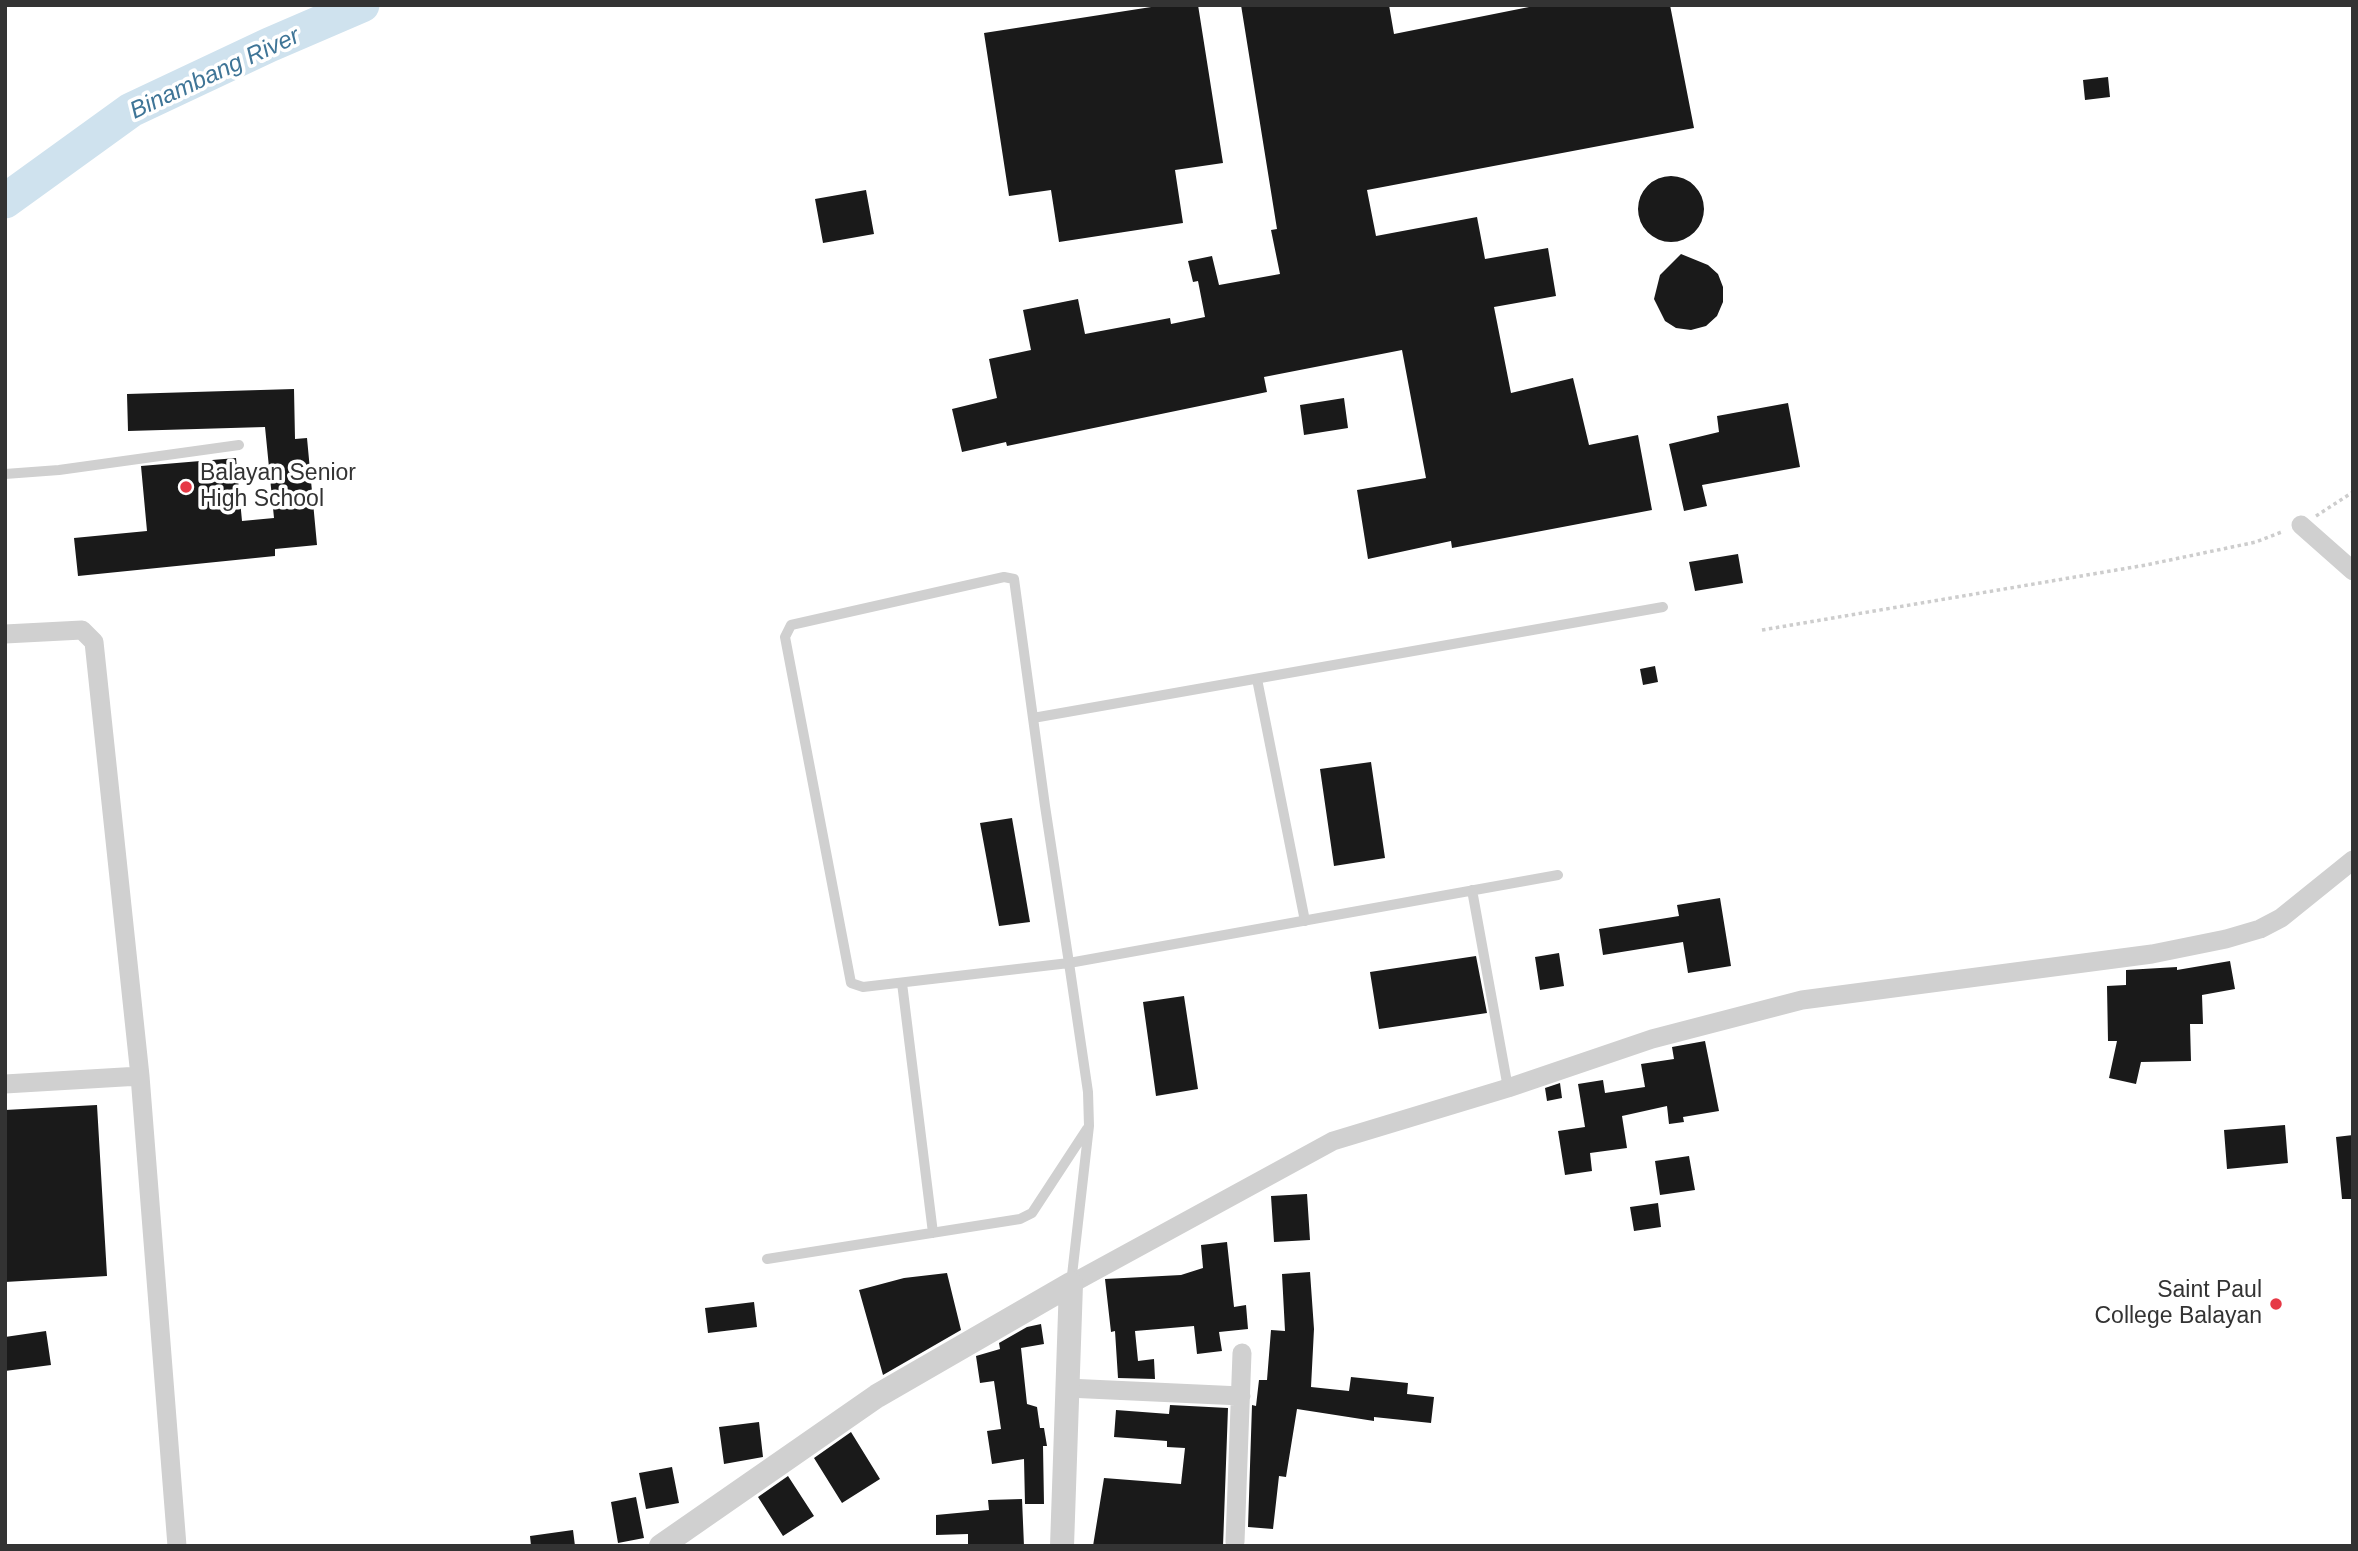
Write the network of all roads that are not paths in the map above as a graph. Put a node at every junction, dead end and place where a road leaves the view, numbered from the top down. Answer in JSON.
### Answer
{"nodes":[{"id":1,"x":239,"y":445,"type":"dead end"},
{"id":2,"x":5,"y":474,"type":"edge"},
{"id":3,"x":2301,"y":526,"type":"road end"},
{"id":4,"x":2353,"y":571,"type":"edge"},
{"id":5,"x":1663,"y":607,"type":"dead end"},
{"id":6,"x":5,"y":634,"type":"edge"},
{"id":7,"x":1257,"y":679,"type":"junction"},
{"id":8,"x":1033,"y":718,"type":"junction"},
{"id":9,"x":2353,"y":860,"type":"edge"},
{"id":10,"x":1558,"y":875,"type":"dead end"},
{"id":11,"x":1472,"y":890,"type":"junction"},
{"id":12,"x":1305,"y":921,"type":"junction"},
{"id":13,"x":1069,"y":963,"type":"junction"},
{"id":14,"x":902,"y":983,"type":"junction"},
{"id":15,"x":140,"y":1076,"type":"junction"},
{"id":16,"x":5,"y":1084,"type":"edge"},
{"id":17,"x":1508,"y":1088,"type":"junction"},
{"id":18,"x":1089,"y":1126,"type":"junction"},
{"id":19,"x":933,"y":1233,"type":"junction"},
{"id":20,"x":767,"y":1259,"type":"dead end"},
{"id":21,"x":1070,"y":1284,"type":"junction"},
{"id":22,"x":1242,"y":1353,"type":"dead end"},
{"id":23,"x":1067,"y":1388,"type":"junction"},
{"id":24,"x":1241,"y":1396,"type":"junction"},
{"id":25,"x":1235,"y":1542,"type":"dead end"},
{"id":26,"x":177,"y":1546,"type":"edge"},
{"id":27,"x":661,"y":1546,"type":"edge"},
{"id":28,"x":1062,"y":1546,"type":"edge"}],
"edges":[{"from":1,"to":2,"type":"lane"},
{"from":3,"to":4,"type":"street"},
{"from":5,"to":7,"type":"lane"},
{"from":6,"to":15,"type":"street"},
{"from":7,"to":8,"type":"lane"},
{"from":7,"to":12,"type":"lane"},
{"from":8,"to":13,"type":"lane"},
{"from":8,"to":14,"type":"lane"},
{"from":9,"to":17,"type":"street"},
{"from":10,"to":11,"type":"lane"},
{"from":11,"to":12,"type":"lane"},
{"from":11,"to":17,"type":"lane"},
{"from":12,"to":13,"type":"lane"},
{"from":13,"to":14,"type":"lane"},
{"from":13,"to":18,"type":"lane"},
{"from":14,"to":19,"type":"lane"},
{"from":15,"to":16,"type":"street"},
{"from":15,"to":26,"type":"street"},
{"from":17,"to":21,"type":"street"},
{"from":18,"to":19,"type":"lane"},
{"from":18,"to":21,"type":"lane"},
{"from":19,"to":20,"type":"lane"},
{"from":21,"to":23,"type":"street"},
{"from":21,"to":27,"type":"street"},
{"from":22,"to":24,"type":"street"},
{"from":23,"to":24,"type":"street"},
{"from":23,"to":28,"type":"street"},
{"from":24,"to":25,"type":"street"}]}
